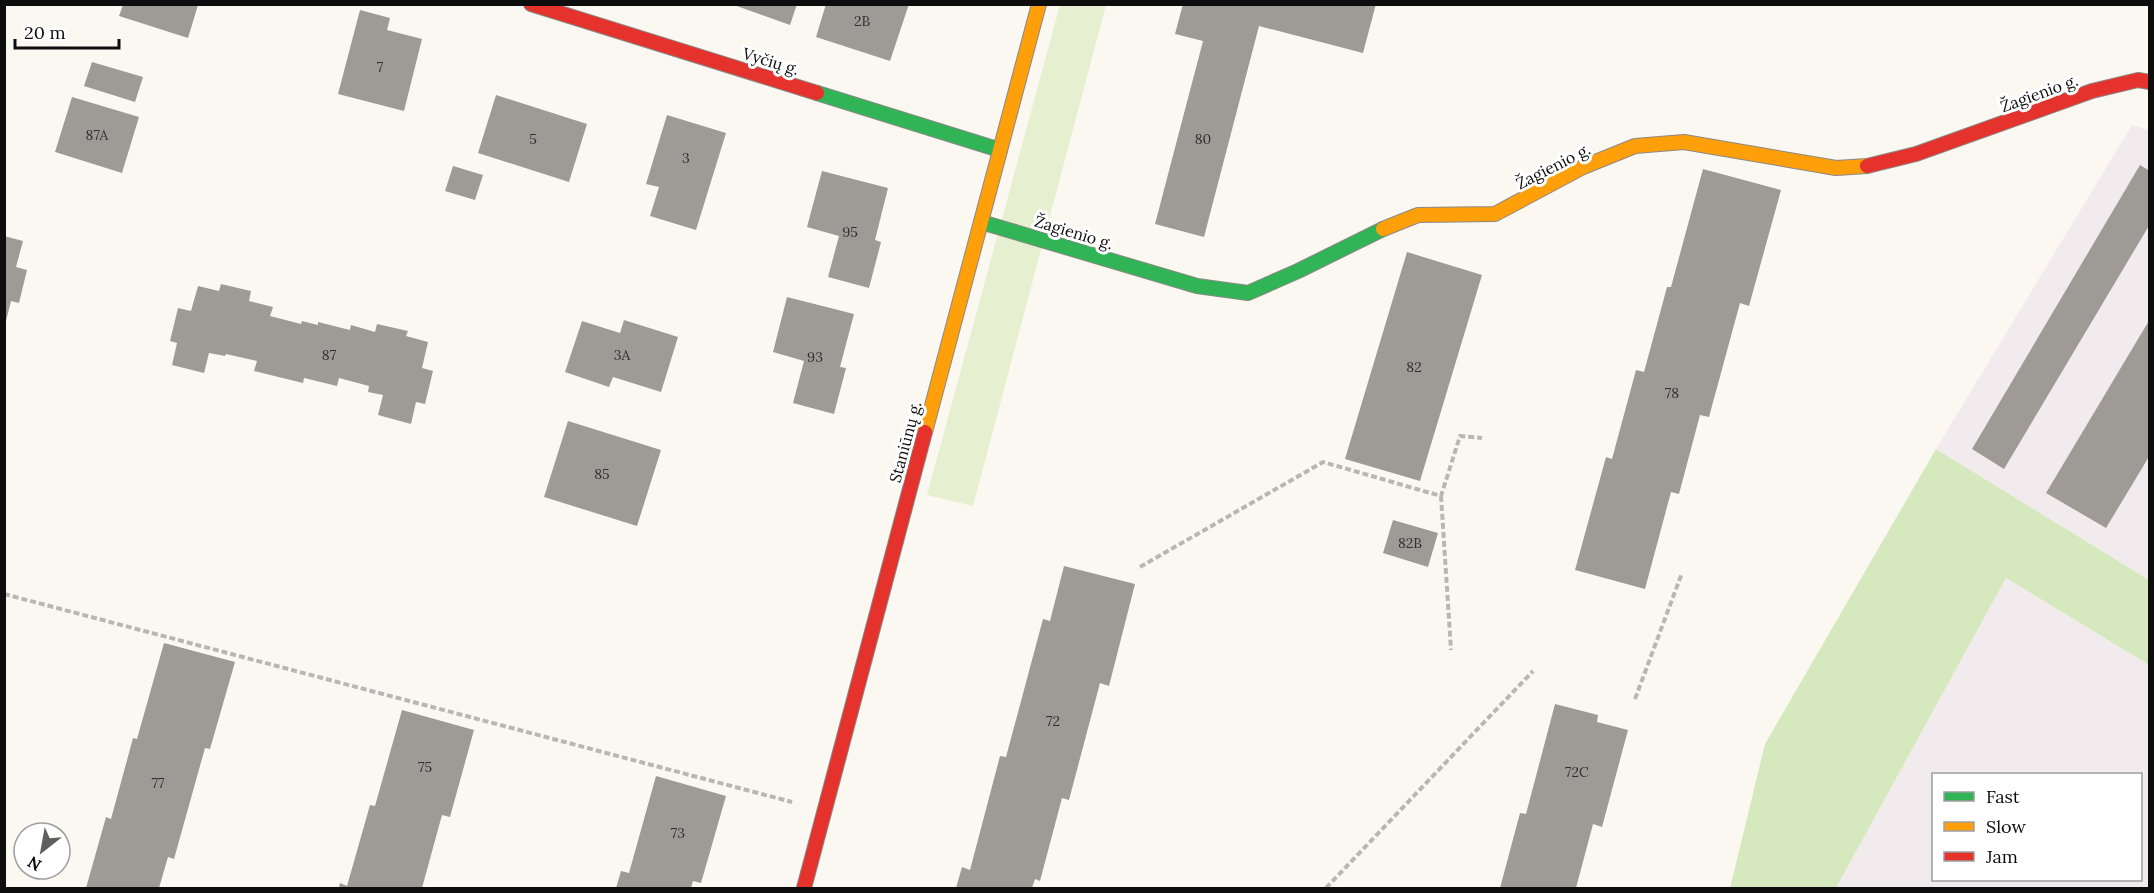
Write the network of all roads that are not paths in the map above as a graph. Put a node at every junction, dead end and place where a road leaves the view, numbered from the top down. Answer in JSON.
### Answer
{"nodes":[{"id":1,"x":531,"y":4,"type":"edge"},
{"id":2,"x":1039,"y":4,"type":"edge"},
{"id":3,"x":2150,"y":82,"type":"edge"},
{"id":4,"x":1000,"y":150,"type":"junction"},
{"id":5,"x":981,"y":222,"type":"junction"},
{"id":6,"x":804,"y":888,"type":"edge"}],
"edges":[{"from":1,"to":4,"type":"street","name":"Vyčių g."},
{"from":2,"to":4,"type":"street","name":"Staniūnų g."},
{"from":3,"to":5,"type":"street","name":"Žagienio g."},
{"from":4,"to":5,"type":"street","name":"Staniūnų g."},
{"from":5,"to":6,"type":"street","name":"Staniūnų g."}]}
